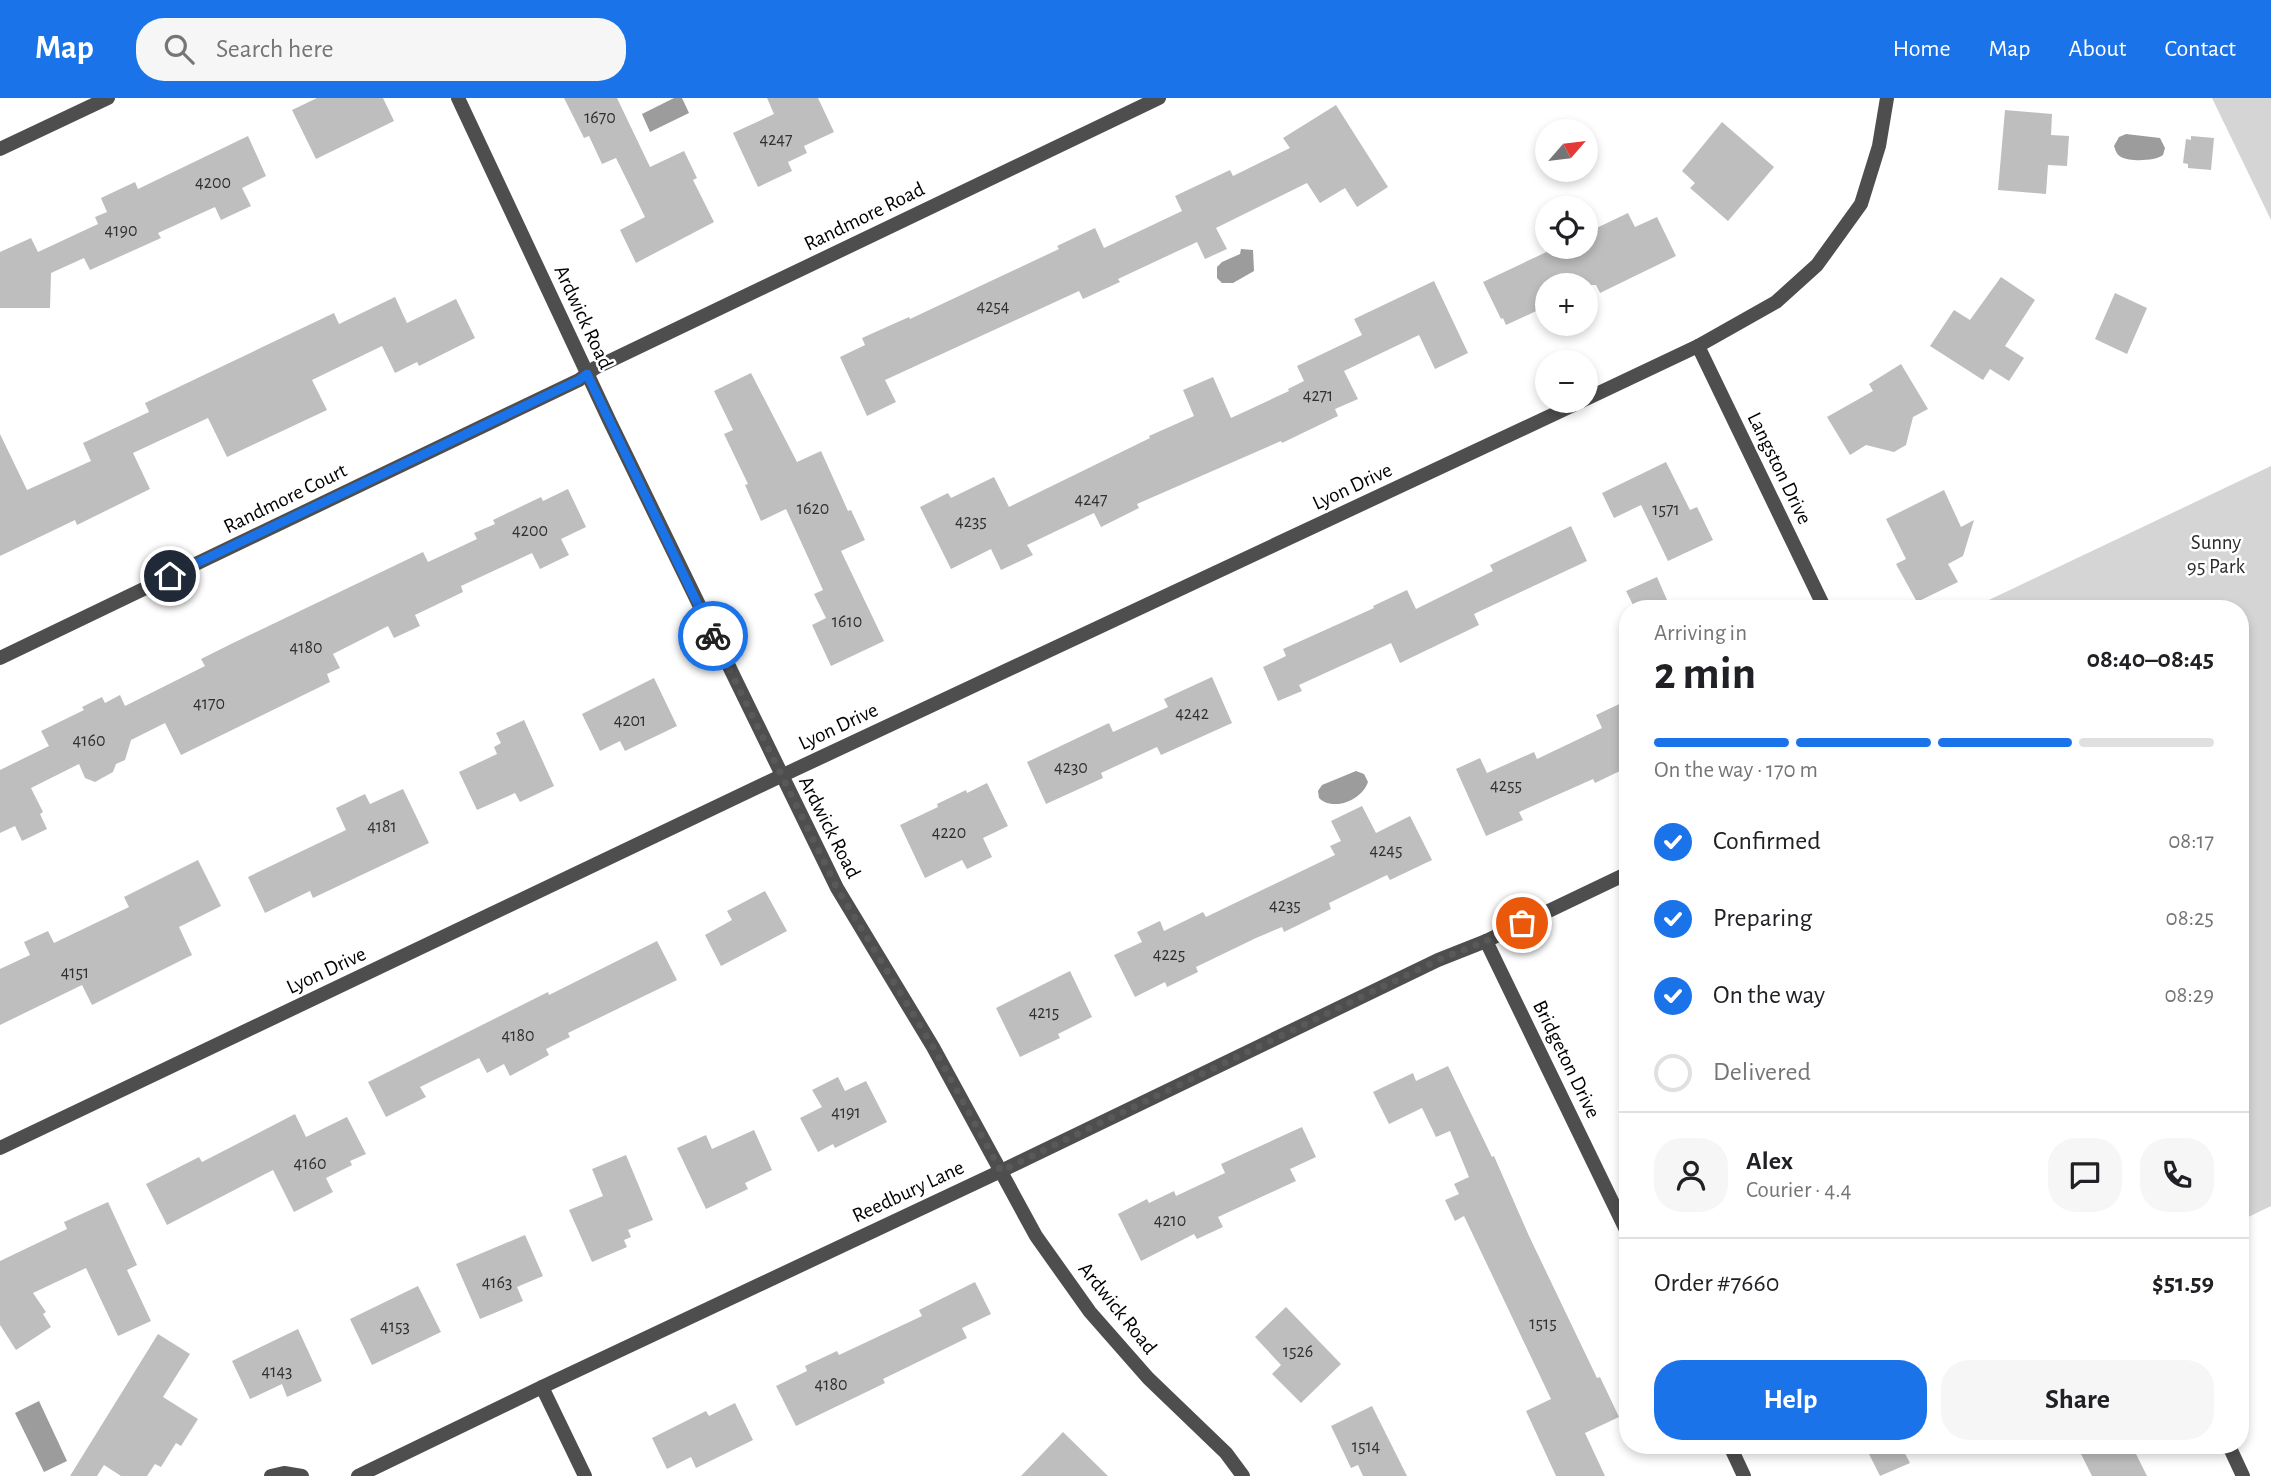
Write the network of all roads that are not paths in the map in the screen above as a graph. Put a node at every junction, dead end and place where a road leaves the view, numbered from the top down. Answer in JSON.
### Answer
{"nodes":[{"id":1,"x":108,"y":98,"type":"edge"},
{"id":2,"x":458,"y":98,"type":"edge"},
{"id":3,"x":1159,"y":98,"type":"edge"},
{"id":4,"x":1887,"y":98,"type":"edge"},
{"id":5,"x":0,"y":149,"type":"edge"},
{"id":6,"x":1698,"y":346,"type":"junction"},
{"id":7,"x":587,"y":374,"type":"junction"},
{"id":8,"x":1598,"y":393,"type":"edge"},
{"id":9,"x":1556,"y":413,"type":"edge"},
{"id":10,"x":1821,"y":600,"type":"edge"},
{"id":11,"x":0,"y":658,"type":"edge"},
{"id":12,"x":781,"y":776,"type":"junction"},
{"id":13,"x":1619,"y":877,"type":"edge"},
{"id":14,"x":1486,"y":941,"type":"junction"},
{"id":15,"x":0,"y":1148,"type":"edge"},
{"id":16,"x":1001,"y":1171,"type":"junction"},
{"id":17,"x":1619,"y":1215,"type":"edge"},
{"id":18,"x":542,"y":1387,"type":"junction"},
{"id":19,"x":1734,"y":1454,"type":"edge"},
{"id":20,"x":2233,"y":1454,"type":"edge"},
{"id":21,"x":271,"y":1476,"type":"edge"},
{"id":22,"x":302,"y":1476,"type":"edge"},
{"id":23,"x":358,"y":1476,"type":"edge"},
{"id":24,"x":585,"y":1476,"type":"edge"},
{"id":25,"x":1243,"y":1476,"type":"edge"},
{"id":26,"x":1744,"y":1476,"type":"edge"},
{"id":27,"x":2244,"y":1476,"type":"edge"}],
"edges":[{"from":1,"to":5,"type":"street"},
{"from":2,"to":7,"type":"street","name":"Ardwick Road"},
{"from":3,"to":7,"type":"street","name":"Randmore Road"},
{"from":4,"to":6,"type":"street","name":"Lyon Drive"},
{"from":6,"to":8,"type":"street","name":"Lyon Drive"},
{"from":6,"to":10,"type":"street","name":"Langston Drive"},
{"from":7,"to":11,"type":"street","name":"Randmore Court"},
{"from":7,"to":12,"type":"street","name":"Ardwick Road"},
{"from":9,"to":12,"type":"street","name":"Lyon Drive"},
{"from":12,"to":15,"type":"street","name":"Lyon Drive"},
{"from":12,"to":16,"type":"street","name":"Ardwick Road"},
{"from":13,"to":14,"type":"street","name":"Reedbury Lane"},
{"from":14,"to":16,"type":"street","name":"Reedbury Lane"},
{"from":14,"to":17,"type":"street","name":"Bridgeton Drive"},
{"from":16,"to":18,"type":"street","name":"Reedbury Lane"},
{"from":16,"to":25,"type":"street","name":"Ardwick Road"},
{"from":18,"to":23,"type":"street","name":"Reedbury Lane"},
{"from":18,"to":24,"type":"street"},
{"from":19,"to":26,"type":"street"},
{"from":20,"to":27,"type":"street"},
{"from":21,"to":22,"type":"street"}]}
